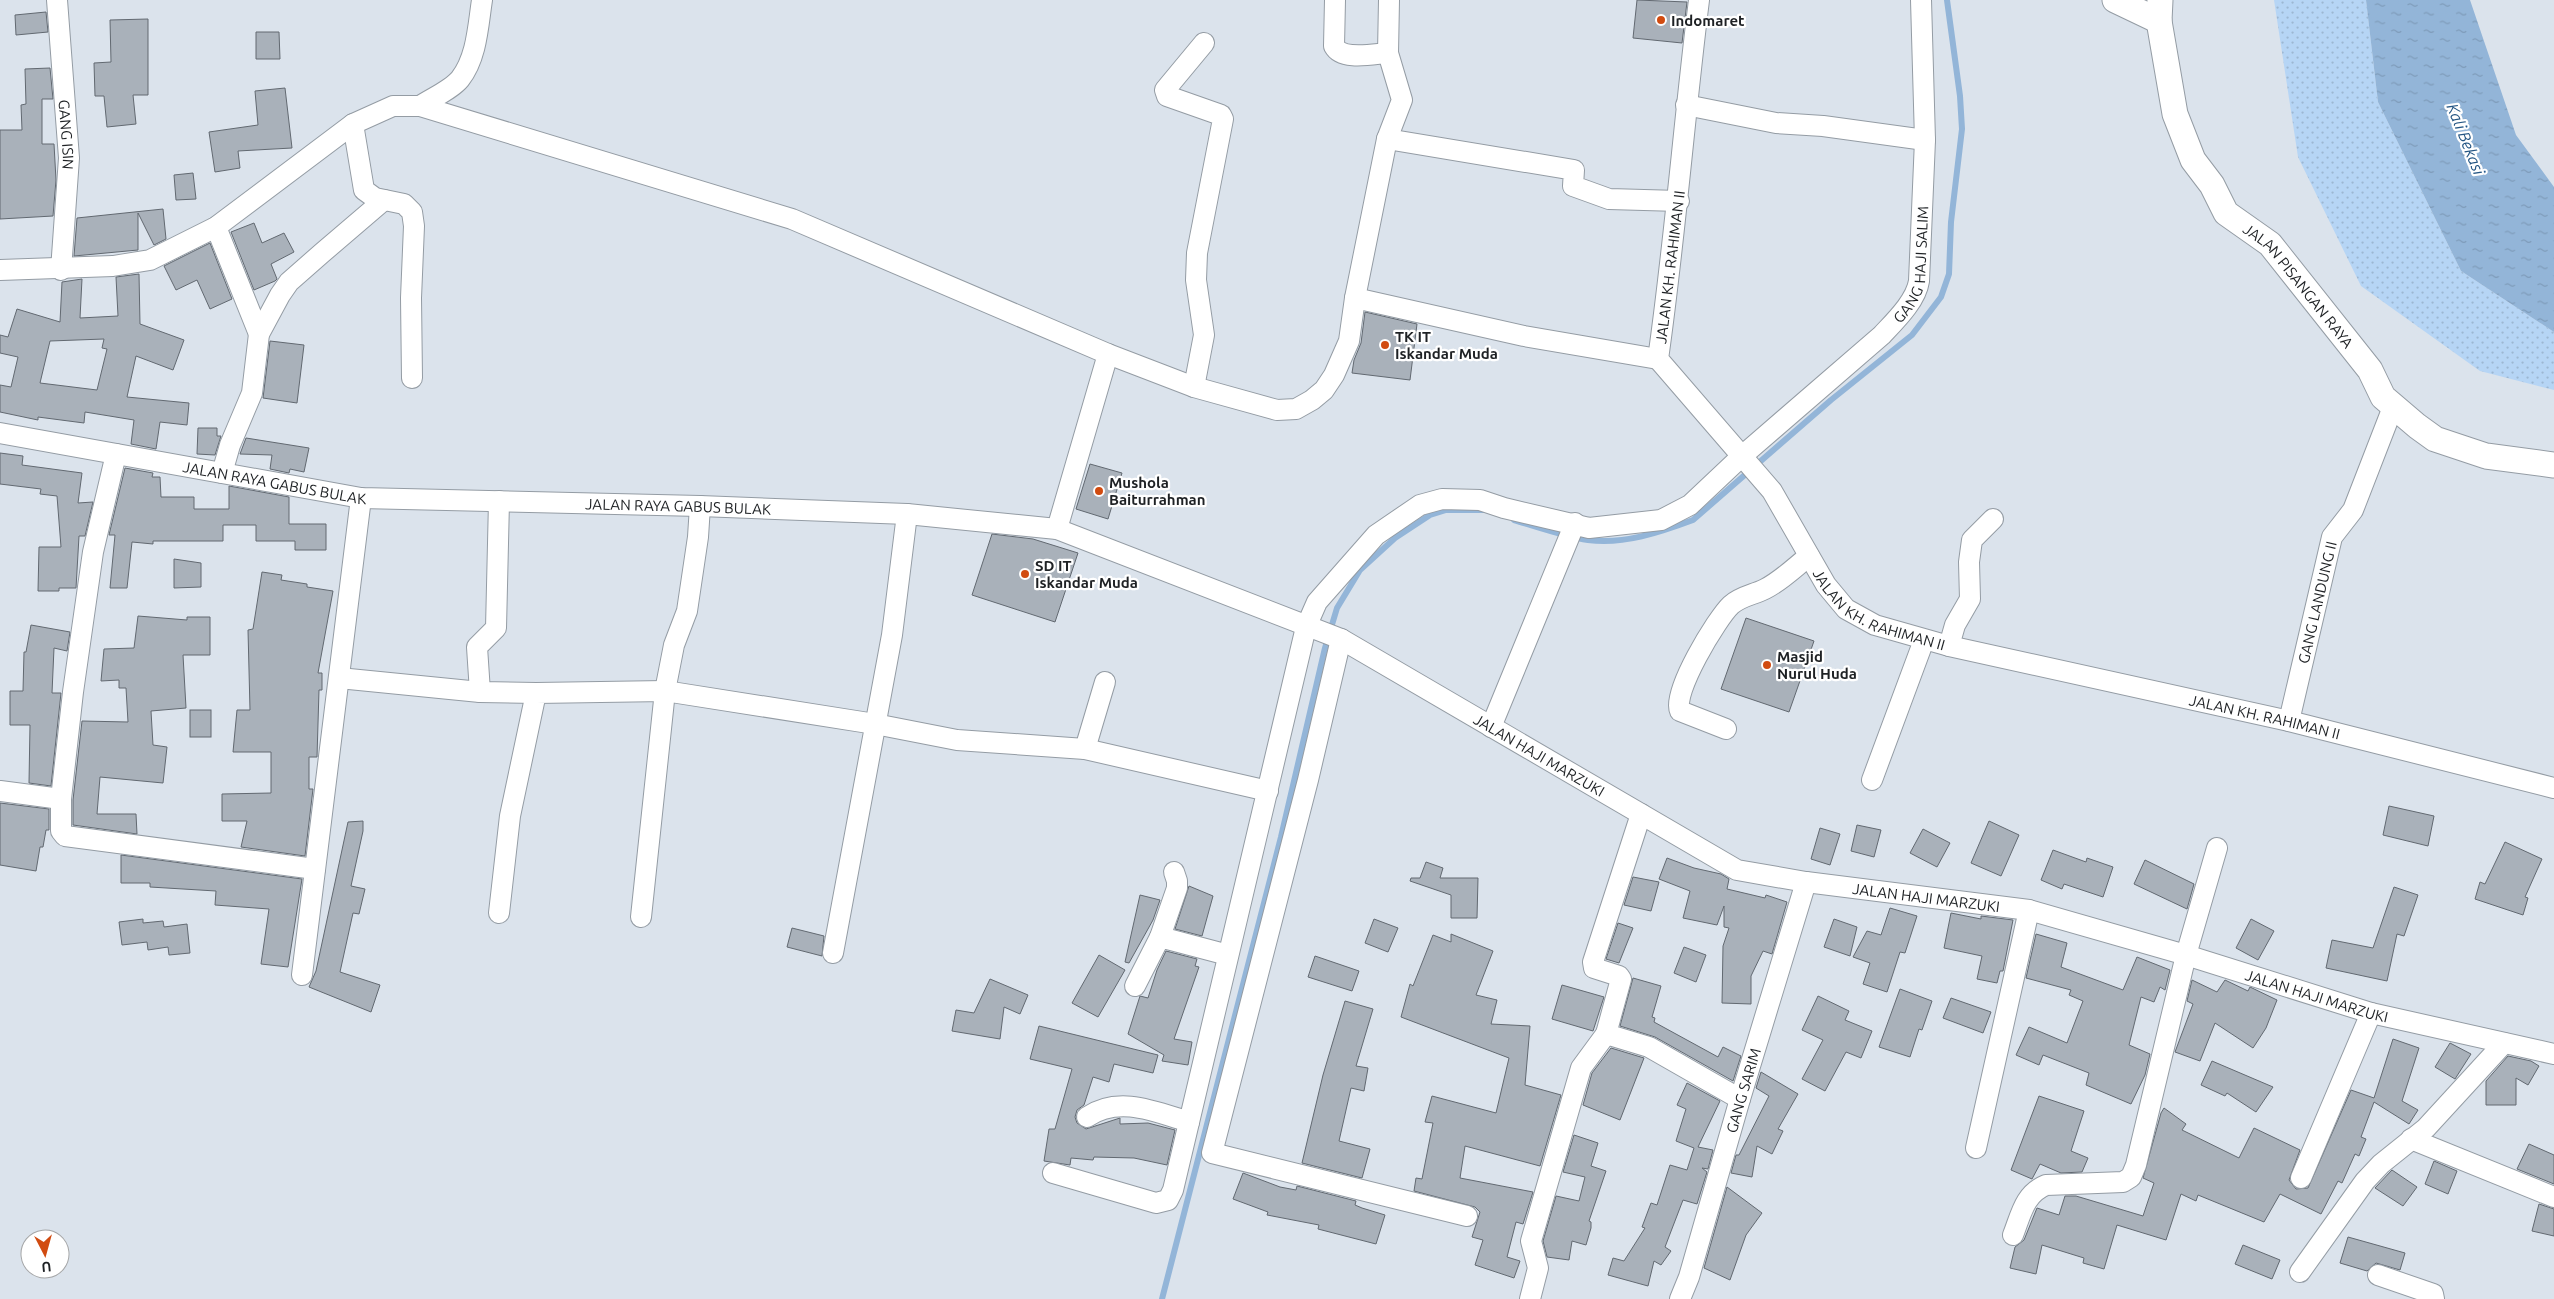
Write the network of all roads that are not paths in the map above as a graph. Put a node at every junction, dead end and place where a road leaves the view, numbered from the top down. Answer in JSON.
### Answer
{"nodes":[{"id":1,"x":56,"y":0,"type":"edge"},
{"id":2,"x":482,"y":0,"type":"edge"},
{"id":3,"x":1335,"y":0,"type":"edge"},
{"id":4,"x":1389,"y":0,"type":"edge"},
{"id":5,"x":1699,"y":0,"type":"edge"},
{"id":6,"x":1921,"y":0,"type":"edge"},
{"id":7,"x":2115,"y":0,"type":"edge"},
{"id":8,"x":2160,"y":10,"type":"edge"},
{"id":9,"x":1204,"y":43,"type":"dead end"},
{"id":10,"x":1388,"y":53,"type":"junction"},
{"id":11,"x":1686,"y":105,"type":"junction"},
{"id":12,"x":420,"y":106,"type":"junction"},
{"id":13,"x":352,"y":124,"type":"junction"},
{"id":14,"x":1387,"y":139,"type":"junction"},
{"id":15,"x":1925,"y":140,"type":"junction"},
{"id":16,"x":384,"y":200,"type":"junction"},
{"id":17,"x":1679,"y":201,"type":"junction"},
{"id":18,"x":216,"y":227,"type":"junction"},
{"id":19,"x":0,"y":270,"type":"edge"},
{"id":20,"x":62,"y":270,"type":"junction"},
{"id":21,"x":1354,"y":298,"type":"junction"},
{"id":22,"x":259,"y":334,"type":"junction"},
{"id":23,"x":1108,"y":354,"type":"junction"},
{"id":24,"x":1658,"y":359,"type":"junction"},
{"id":25,"x":412,"y":378,"type":"dead end"},
{"id":26,"x":1194,"y":387,"type":"junction"},
{"id":27,"x":2393,"y":407,"type":"junction"},
{"id":28,"x":0,"y":433,"type":"edge"},
{"id":29,"x":116,"y":454,"type":"junction"},
{"id":30,"x":1742,"y":456,"type":"junction"},
{"id":31,"x":2554,"y":465,"type":"edge"},
{"id":32,"x":222,"y":474,"type":"junction"},
{"id":33,"x":361,"y":498,"type":"junction"},
{"id":34,"x":499,"y":501,"type":"junction"},
{"id":35,"x":700,"y":506,"type":"junction"},
{"id":36,"x":907,"y":514,"type":"junction"},
{"id":37,"x":1994,"y":519,"type":"dead end"},
{"id":38,"x":1575,"y":523,"type":"junction"},
{"id":39,"x":1057,"y":529,"type":"junction"},
{"id":40,"x":1809,"y":556,"type":"junction"},
{"id":41,"x":1306,"y":627,"type":"junction"},
{"id":42,"x":1341,"y":640,"type":"junction"},
{"id":43,"x":1924,"y":640,"type":"junction"},
{"id":44,"x":1949,"y":646,"type":"junction"},
{"id":45,"x":339,"y":678,"type":"junction"},
{"id":46,"x":1105,"y":682,"type":"dead end"},
{"id":47,"x":665,"y":691,"type":"junction"},
{"id":48,"x":480,"y":692,"type":"junction"},
{"id":49,"x":536,"y":693,"type":"junction"},
{"id":50,"x":2289,"y":722,"type":"junction"},
{"id":51,"x":875,"y":724,"type":"junction"},
{"id":52,"x":1491,"y":727,"type":"junction"},
{"id":53,"x":1726,"y":729,"type":"dead end"},
{"id":54,"x":1085,"y":749,"type":"junction"},
{"id":55,"x":1872,"y":780,"type":"dead end"},
{"id":56,"x":2554,"y":788,"type":"edge"},
{"id":57,"x":0,"y":791,"type":"edge"},
{"id":58,"x":1268,"y":791,"type":"junction"},
{"id":59,"x":61,"y":799,"type":"junction"},
{"id":60,"x":1641,"y":814,"type":"junction"},
{"id":61,"x":2217,"y":848,"type":"dead end"},
{"id":62,"x":315,"y":869,"type":"junction"},
{"id":63,"x":1174,"y":872,"type":"dead end"},
{"id":64,"x":1806,"y":882,"type":"junction"},
{"id":65,"x":2029,"y":910,"type":"junction"},
{"id":66,"x":499,"y":913,"type":"dead end"},
{"id":67,"x":641,"y":918,"type":"dead end"},
{"id":68,"x":1160,"y":937,"type":"junction"},
{"id":69,"x":833,"y":953,"type":"dead end"},
{"id":70,"x":1228,"y":955,"type":"junction"},
{"id":71,"x":2186,"y":955,"type":"junction"},
{"id":72,"x":302,"y":975,"type":"dead end"},
{"id":73,"x":1135,"y":986,"type":"dead end"},
{"id":74,"x":2370,"y":1013,"type":"junction"},
{"id":75,"x":1606,"y":1034,"type":"junction"},
{"id":76,"x":2504,"y":1044,"type":"junction"},
{"id":77,"x":2554,"y":1054,"type":"edge"},
{"id":78,"x":1740,"y":1099,"type":"junction"},
{"id":79,"x":1087,"y":1117,"type":"dead end"},
{"id":80,"x":1189,"y":1122,"type":"junction"},
{"id":81,"x":2411,"y":1139,"type":"junction"},
{"id":82,"x":1976,"y":1148,"type":"dead end"},
{"id":83,"x":1053,"y":1173,"type":"dead end"},
{"id":84,"x":2300,"y":1178,"type":"dead end"},
{"id":85,"x":2554,"y":1197,"type":"edge"},
{"id":86,"x":1467,"y":1216,"type":"dead end"},
{"id":87,"x":2014,"y":1235,"type":"dead end"},
{"id":88,"x":2300,"y":1272,"type":"dead end"},
{"id":89,"x":2378,"y":1275,"type":"dead end"},
{"id":90,"x":1530,"y":1299,"type":"edge"},
{"id":91,"x":1680,"y":1299,"type":"edge"},
{"id":92,"x":2434,"y":1299,"type":"edge"}],
"edges":[{"from":1,"to":20,"type":"street","name":"GANG ISIN"},
{"from":2,"to":12,"type":"street"},
{"from":3,"to":10,"type":"street"},
{"from":4,"to":10,"type":"street"},
{"from":5,"to":11,"type":"street","name":"JALAN KH. RAHIMAN II"},
{"from":6,"to":15,"type":"street","name":"GANG HAJI SALIM"},
{"from":7,"to":8,"type":"street"},
{"from":8,"to":27,"type":"street","name":"JALAN PISANGAN RAYA"},
{"from":9,"to":26,"type":"street"},
{"from":10,"to":14,"type":"street"},
{"from":11,"to":15,"type":"street"},
{"from":11,"to":17,"type":"street","name":"JALAN KH. RAHIMAN II"},
{"from":12,"to":13,"type":"street"},
{"from":12,"to":23,"type":"street"},
{"from":13,"to":16,"type":"street"},
{"from":13,"to":18,"type":"street"},
{"from":14,"to":17,"type":"street"},
{"from":14,"to":21,"type":"street"},
{"from":15,"to":30,"type":"street","name":"GANG HAJI SALIM"},
{"from":16,"to":22,"type":"street"},
{"from":16,"to":25,"type":"street"},
{"from":17,"to":24,"type":"street","name":"JALAN KH. RAHIMAN II"},
{"from":18,"to":20,"type":"street"},
{"from":18,"to":22,"type":"street"},
{"from":19,"to":20,"type":"street"},
{"from":21,"to":24,"type":"street"},
{"from":21,"to":26,"type":"street"},
{"from":22,"to":32,"type":"street"},
{"from":23,"to":26,"type":"street"},
{"from":23,"to":39,"type":"street"},
{"from":24,"to":30,"type":"street","name":"JALAN KH. RAHIMAN II"},
{"from":27,"to":31,"type":"street","name":"JALAN PISANGAN RAYA"},
{"from":27,"to":50,"type":"street","name":"GANG LANDUNG II"},
{"from":28,"to":29,"type":"street","name":"JALAN RAYA GABUS BULAK"},
{"from":29,"to":32,"type":"street","name":"JALAN RAYA GABUS BULAK"},
{"from":29,"to":59,"type":"street"},
{"from":30,"to":38,"type":"street","name":"GANG HAJI SALIM"},
{"from":30,"to":40,"type":"street","name":"JALAN KH. RAHIMAN II"},
{"from":32,"to":33,"type":"street","name":"JALAN RAYA GABUS BULAK"},
{"from":33,"to":34,"type":"street","name":"JALAN RAYA GABUS BULAK"},
{"from":33,"to":45,"type":"street"},
{"from":34,"to":35,"type":"street","name":"JALAN RAYA GABUS BULAK"},
{"from":34,"to":48,"type":"street"},
{"from":35,"to":36,"type":"street","name":"JALAN RAYA GABUS BULAK"},
{"from":35,"to":47,"type":"street"},
{"from":36,"to":39,"type":"street","name":"JALAN RAYA GABUS BULAK"},
{"from":36,"to":51,"type":"street"},
{"from":37,"to":44,"type":"street"},
{"from":38,"to":41,"type":"street","name":"GANG HAJI SALIM"},
{"from":38,"to":52,"type":"street"},
{"from":39,"to":41,"type":"street","name":"JALAN RAYA GABUS BULAK"},
{"from":40,"to":43,"type":"street","name":"JALAN KH. RAHIMAN II"},
{"from":40,"to":53,"type":"street"},
{"from":41,"to":42,"type":"street","name":"JALAN RAYA GABUS BULAK"},
{"from":41,"to":58,"type":"street","name":"GANG HAJI SALIM"},
{"from":42,"to":52,"type":"street","name":"JALAN HAJI MARZUKI"},
{"from":42,"to":86,"type":"street"},
{"from":43,"to":44,"type":"street","name":"JALAN KH. RAHIMAN II"},
{"from":43,"to":55,"type":"street"},
{"from":44,"to":50,"type":"street","name":"JALAN KH. RAHIMAN II"},
{"from":45,"to":48,"type":"street"},
{"from":45,"to":62,"type":"street"},
{"from":46,"to":54,"type":"street"},
{"from":47,"to":49,"type":"street"},
{"from":47,"to":51,"type":"street"},
{"from":47,"to":67,"type":"street"},
{"from":48,"to":49,"type":"street"},
{"from":49,"to":66,"type":"street"},
{"from":50,"to":56,"type":"street","name":"JALAN KH. RAHIMAN II"},
{"from":51,"to":54,"type":"street"},
{"from":51,"to":69,"type":"street"},
{"from":52,"to":60,"type":"street","name":"JALAN HAJI MARZUKI"},
{"from":54,"to":58,"type":"street"},
{"from":57,"to":59,"type":"street"},
{"from":58,"to":70,"type":"street","name":"GANG HAJI SALIM"},
{"from":59,"to":62,"type":"street"},
{"from":60,"to":64,"type":"street","name":"JALAN HAJI MARZUKI"},
{"from":60,"to":75,"type":"street"},
{"from":61,"to":71,"type":"street"},
{"from":62,"to":72,"type":"street"},
{"from":63,"to":68,"type":"street"},
{"from":64,"to":65,"type":"street","name":"JALAN HAJI MARZUKI"},
{"from":64,"to":78,"type":"street","name":"GANG SARIM"},
{"from":65,"to":71,"type":"street","name":"JALAN HAJI MARZUKI"},
{"from":65,"to":82,"type":"street"},
{"from":68,"to":70,"type":"street"},
{"from":68,"to":73,"type":"street"},
{"from":70,"to":80,"type":"street","name":"GANG HAJI SALIM"},
{"from":71,"to":74,"type":"street","name":"JALAN HAJI MARZUKI"},
{"from":71,"to":87,"type":"street"},
{"from":74,"to":76,"type":"street","name":"JALAN HAJI MARZUKI"},
{"from":74,"to":84,"type":"street"},
{"from":75,"to":78,"type":"street"},
{"from":75,"to":90,"type":"street"},
{"from":76,"to":77,"type":"street","name":"JALAN HAJI MARZUKI"},
{"from":76,"to":81,"type":"street"},
{"from":78,"to":91,"type":"street","name":"GANG SARIM"},
{"from":79,"to":80,"type":"street"},
{"from":80,"to":83,"type":"street","name":"GANG HAJI SALIM"},
{"from":81,"to":85,"type":"street"},
{"from":81,"to":88,"type":"street"},
{"from":89,"to":92,"type":"street"}]}
